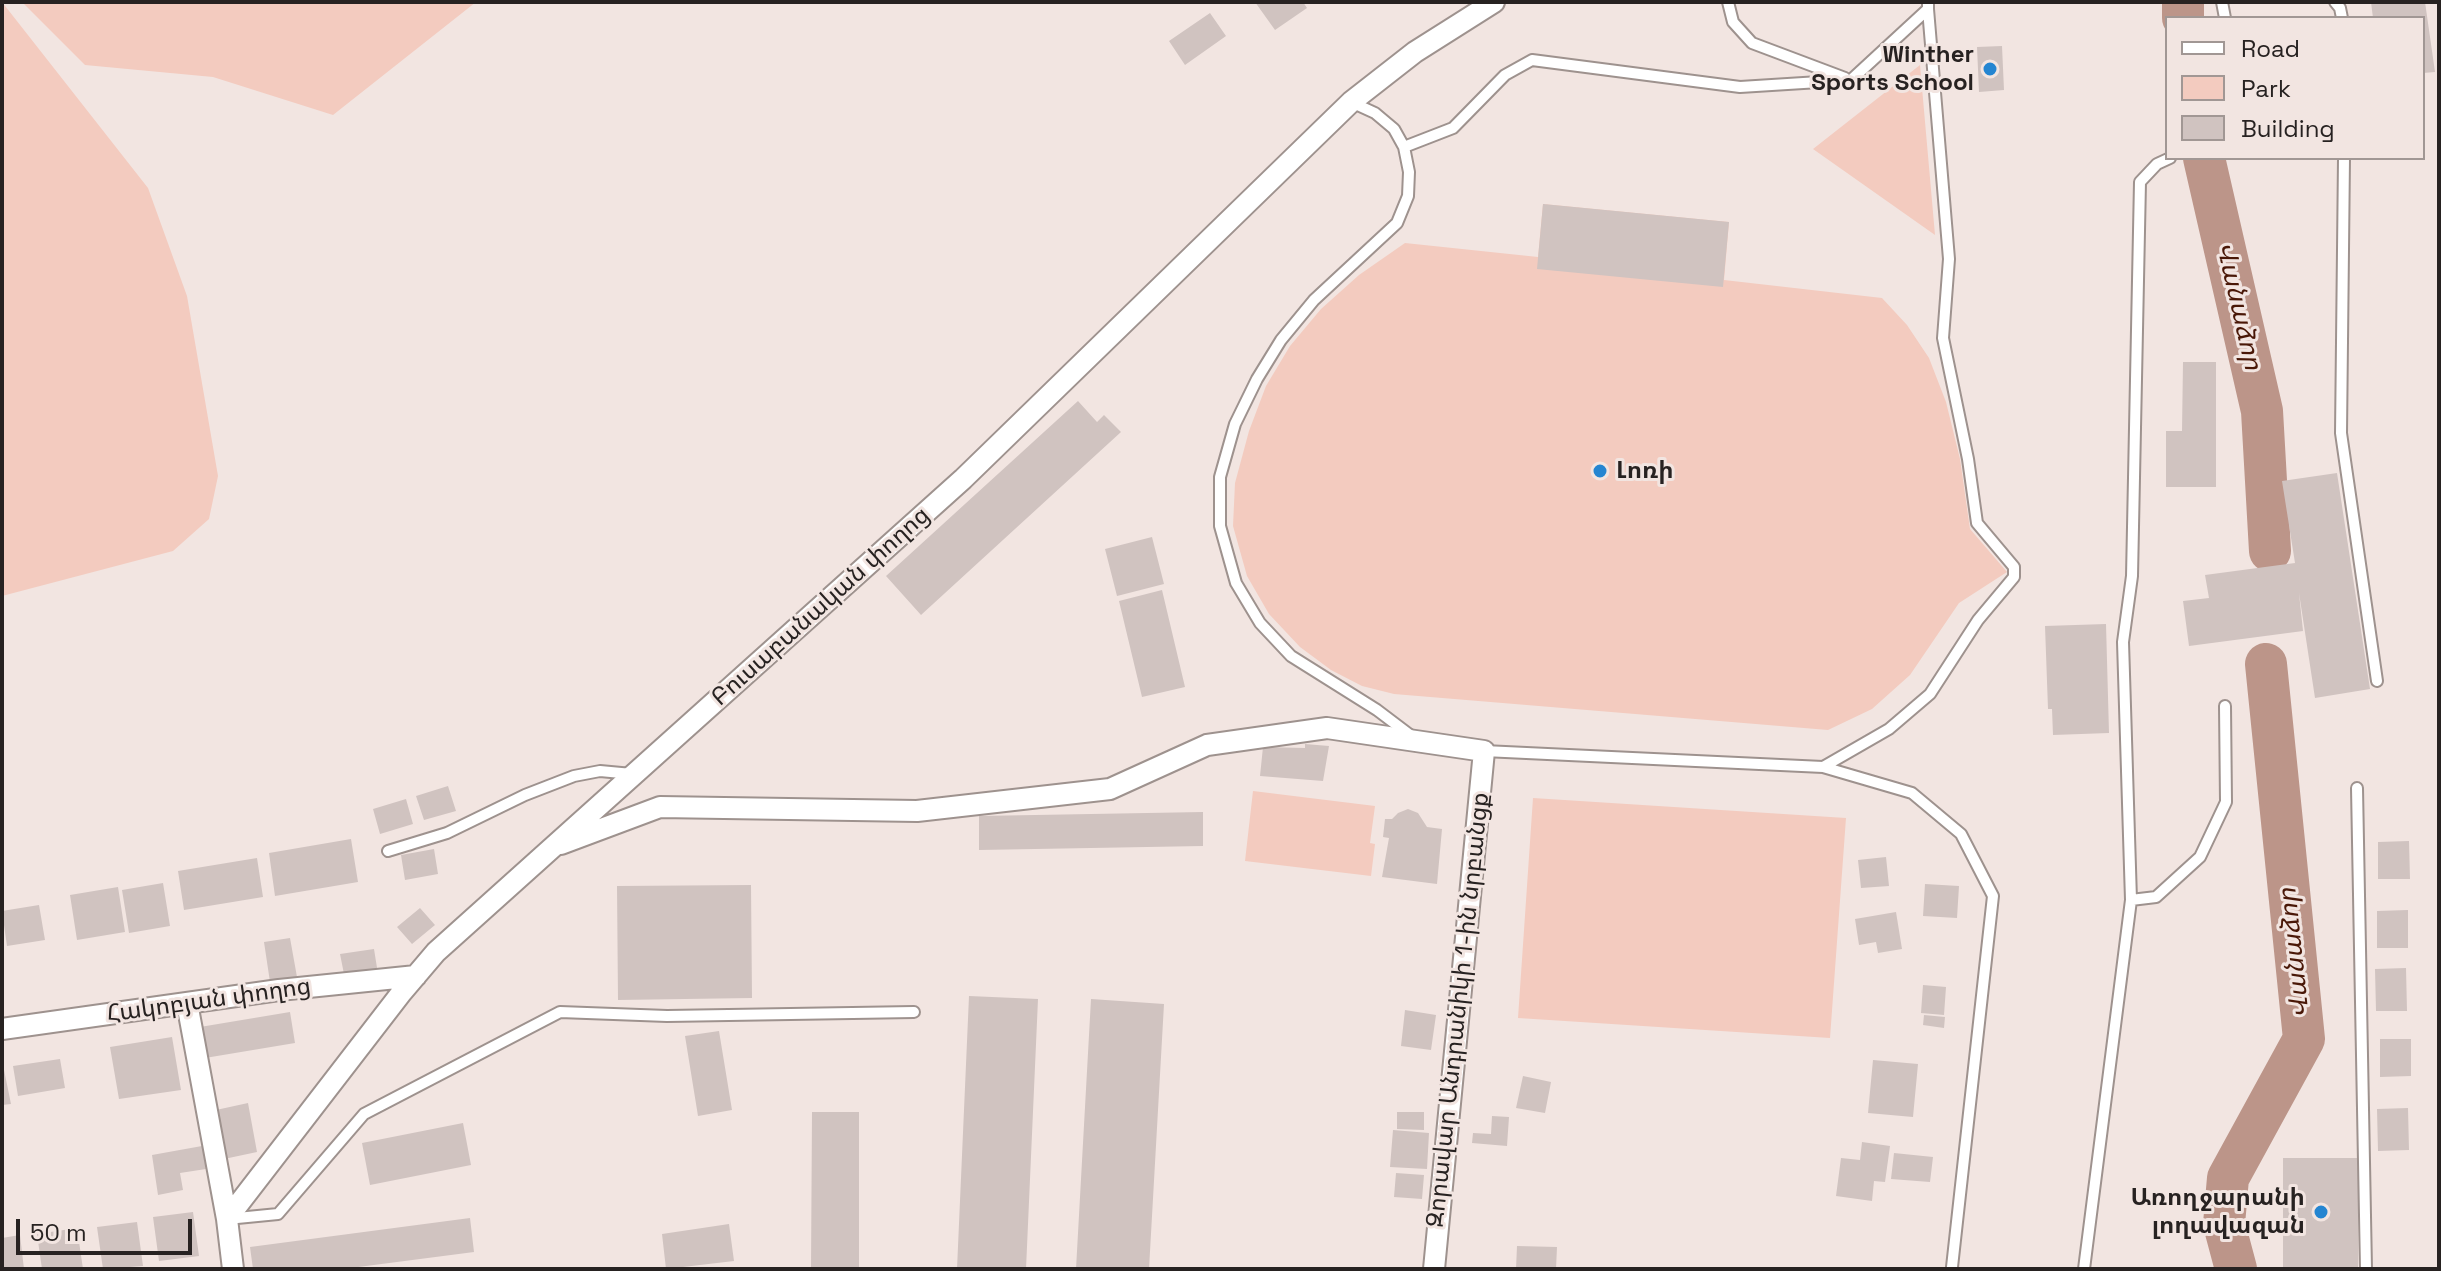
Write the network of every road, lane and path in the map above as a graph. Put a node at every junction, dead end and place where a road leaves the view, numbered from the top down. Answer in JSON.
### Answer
{"nodes":[{"id":1,"x":1494,"y":2,"type":"edge"},
{"id":2,"x":1728,"y":2,"type":"edge"},
{"id":3,"x":1928,"y":6,"type":"edge"},
{"id":4,"x":1851,"y":80,"type":"junction"},
{"id":5,"x":1351,"y":102,"type":"junction"},
{"id":6,"x":1404,"y":147,"type":"junction"},
{"id":7,"x":2166,"y":160,"type":"edge"},
{"id":8,"x":2344,"y":160,"type":"edge"},
{"id":9,"x":2377,"y":681,"type":"dead end"},
{"id":10,"x":2225,"y":706,"type":"dead end"},
{"id":11,"x":1418,"y":741,"type":"junction"},
{"id":12,"x":1484,"y":751,"type":"junction"},
{"id":13,"x":1823,"y":767,"type":"junction"},
{"id":14,"x":634,"y":774,"type":"junction"},
{"id":15,"x":2357,"y":788,"type":"dead end"},
{"id":16,"x":552,"y":846,"type":"junction"},
{"id":17,"x":388,"y":851,"type":"dead end"},
{"id":18,"x":2131,"y":900,"type":"junction"},
{"id":19,"x":416,"y":976,"type":"junction"},
{"id":20,"x":187,"y":1003,"type":"junction"},
{"id":21,"x":914,"y":1012,"type":"dead end"},
{"id":22,"x":2,"y":1029,"type":"edge"},
{"id":23,"x":227,"y":1219,"type":"junction"},
{"id":24,"x":1952,"y":1267,"type":"dead end"},
{"id":25,"x":233,"y":1269,"type":"edge"},
{"id":26,"x":1434,"y":1269,"type":"edge"},
{"id":27,"x":2084,"y":1269,"type":"edge"},
{"id":28,"x":2366,"y":1269,"type":"edge"}],
"edges":[{"from":1,"to":5,"type":"street","name":"Բուսաբանական փողոց"},
{"from":2,"to":4,"type":"lane"},
{"from":3,"to":4,"type":"lane"},
{"from":3,"to":13,"type":"lane"},
{"from":4,"to":6,"type":"lane"},
{"from":5,"to":6,"type":"lane"},
{"from":5,"to":14,"type":"street","name":"Բուսաբանական փողոց"},
{"from":6,"to":11,"type":"lane"},
{"from":7,"to":18,"type":"lane"},
{"from":8,"to":9,"type":"lane"},
{"from":10,"to":18,"type":"lane"},
{"from":11,"to":12,"type":"street"},
{"from":11,"to":16,"type":"street"},
{"from":12,"to":13,"type":"lane"},
{"from":12,"to":26,"type":"street","name":"Զորավար Անդրանիկի 1-ին նրբանցք"},
{"from":13,"to":24,"type":"lane"},
{"from":14,"to":16,"type":"street","name":"Բուսաբանական փողոց"},
{"from":14,"to":17,"type":"lane"},
{"from":15,"to":28,"type":"lane"},
{"from":16,"to":19,"type":"street","name":"Բուսաբանական փողոց"},
{"from":18,"to":27,"type":"lane"},
{"from":19,"to":20,"type":"street","name":"Հակոբյան փողոց"},
{"from":19,"to":23,"type":"street","name":"Բուսաբանական փողոց"},
{"from":20,"to":22,"type":"street","name":"Հակոբյան փողոց"},
{"from":20,"to":23,"type":"street"},
{"from":21,"to":23,"type":"lane"},
{"from":23,"to":25,"type":"street"}]}
